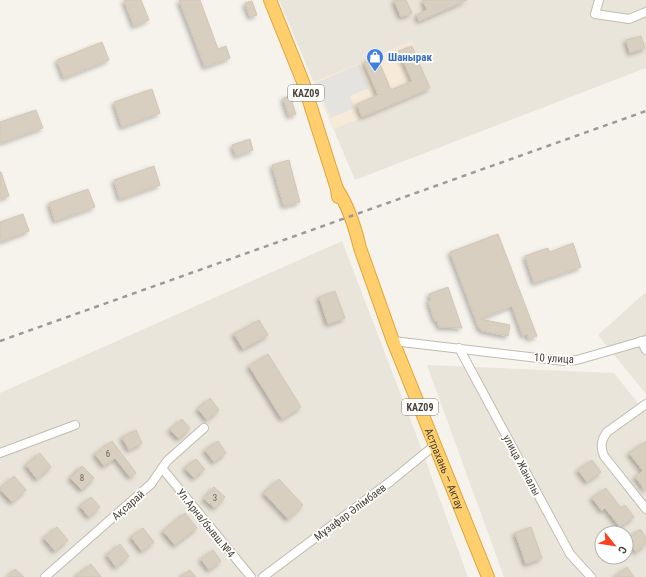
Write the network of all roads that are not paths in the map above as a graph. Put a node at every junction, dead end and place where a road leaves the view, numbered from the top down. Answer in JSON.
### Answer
{"nodes":[{"id":1,"x":270,"y":0,"type":"edge"},
{"id":2,"x":599,"y":0,"type":"edge"},
{"id":3,"x":646,"y":12,"type":"edge"},
{"id":4,"x":393,"y":341,"type":"junction"},
{"id":5,"x":644,"y":341,"type":"edge"},
{"id":6,"x":459,"y":348,"type":"junction"},
{"id":7,"x":646,"y":350,"type":"edge"},
{"id":8,"x":646,"y":404,"type":"edge"},
{"id":9,"x":75,"y":425,"type":"dead end"},
{"id":10,"x":204,"y":428,"type":"dead end"},
{"id":11,"x":435,"y":445,"type":"junction"},
{"id":12,"x":0,"y":453,"type":"edge"},
{"id":13,"x":162,"y":468,"type":"junction"},
{"id":14,"x":646,"y":510,"type":"edge"},
{"id":15,"x":45,"y":577,"type":"edge"},
{"id":16,"x":250,"y":577,"type":"edge"},
{"id":17,"x":263,"y":577,"type":"edge"},
{"id":18,"x":488,"y":577,"type":"edge"},
{"id":19,"x":591,"y":577,"type":"edge"}],
"edges":[{"from":1,"to":4,"type":"highway","name":"Астрахань — Актау","number":"KAZ09"},
{"from":2,"to":3,"type":"street"},
{"from":4,"to":6,"type":"street","name":"10 улица"},
{"from":4,"to":11,"type":"highway","name":"Астрахань — Актау","number":"KAZ09"},
{"from":5,"to":6,"type":"street","name":"10 улица"},
{"from":5,"to":7,"type":"street"},
{"from":6,"to":19,"type":"street","name":"улица Жаналы"},
{"from":8,"to":14,"type":"street"},
{"from":9,"to":12,"type":"street"},
{"from":10,"to":13,"type":"street","name":"Ақсарай"},
{"from":11,"to":17,"type":"street","name":"Мұзафар Әлімбаев"},
{"from":11,"to":18,"type":"highway","name":"Астрахань — Актау","number":"KAZ09"},
{"from":13,"to":15,"type":"street","name":"Ақсарай"},
{"from":13,"to":16,"type":"street","name":"Ул.Арна/бывш.№4"}]}
